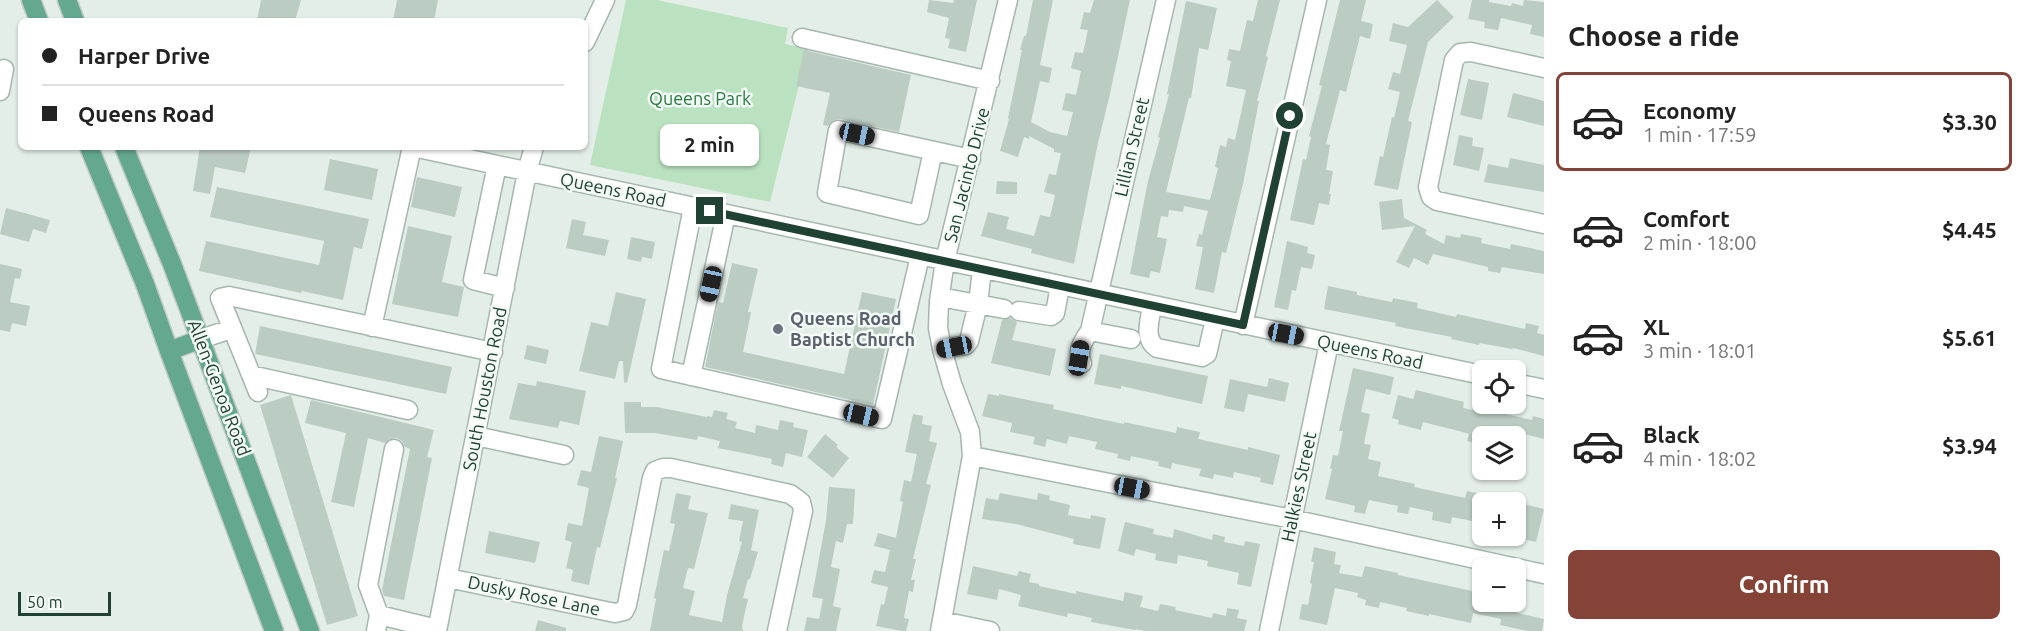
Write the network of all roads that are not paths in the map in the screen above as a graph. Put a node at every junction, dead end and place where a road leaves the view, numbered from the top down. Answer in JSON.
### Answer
{"nodes":[{"id":1,"x":31,"y":0,"type":"edge"},
{"id":2,"x":67,"y":0,"type":"edge"},
{"id":3,"x":605,"y":0,"type":"edge"},
{"id":4,"x":1008,"y":0,"type":"edge"},
{"id":5,"x":1166,"y":0,"type":"edge"},
{"id":6,"x":1317,"y":0,"type":"edge"},
{"id":7,"x":38,"y":18,"type":"edge"},
{"id":8,"x":74,"y":18,"type":"edge"},
{"id":9,"x":588,"y":36,"type":"edge"},
{"id":10,"x":802,"y":38,"type":"dead end"},
{"id":11,"x":1544,"y":68,"type":"edge"},
{"id":12,"x":8,"y":70,"type":"edge"},
{"id":13,"x":990,"y":81,"type":"junction"},
{"id":14,"x":0,"y":91,"type":"edge"},
{"id":15,"x":90,"y":150,"type":"edge"},
{"id":16,"x":125,"y":150,"type":"edge"},
{"id":17,"x":412,"y":150,"type":"edge"},
{"id":18,"x":427,"y":150,"type":"edge"},
{"id":19,"x":533,"y":150,"type":"edge"},
{"id":20,"x":933,"y":151,"type":"junction"},
{"id":21,"x":971,"y":159,"type":"junction"},
{"id":22,"x":497,"y":165,"type":"junction"},
{"id":23,"x":527,"y":172,"type":"junction"},
{"id":24,"x":693,"y":207,"type":"junction"},
{"id":25,"x":726,"y":214,"type":"junction"},
{"id":26,"x":1544,"y":224,"type":"edge"},
{"id":27,"x":920,"y":256,"type":"junction"},
{"id":28,"x":945,"y":261,"type":"junction"},
{"id":29,"x":982,"y":269,"type":"junction"},
{"id":30,"x":1060,"y":286,"type":"junction"},
{"id":31,"x":505,"y":288,"type":"junction"},
{"id":32,"x":1098,"y":294,"type":"junction"},
{"id":33,"x":940,"y":297,"type":"junction"},
{"id":34,"x":978,"y":304,"type":"junction"},
{"id":35,"x":1152,"y":306,"type":"junction"},
{"id":36,"x":1215,"y":319,"type":"junction"},
{"id":37,"x":1243,"y":325,"type":"junction"},
{"id":38,"x":372,"y":327,"type":"junction"},
{"id":39,"x":231,"y":329,"type":"junction"},
{"id":40,"x":1090,"y":331,"type":"junction"},
{"id":41,"x":201,"y":339,"type":"junction"},
{"id":42,"x":1131,"y":339,"type":"dead end"},
{"id":43,"x":1329,"y":343,"type":"junction"},
{"id":44,"x":942,"y":350,"type":"junction"},
{"id":45,"x":169,"y":351,"type":"junction"},
{"id":46,"x":493,"y":352,"type":"junction"},
{"id":47,"x":1082,"y":363,"type":"dead end"},
{"id":48,"x":1472,"y":373,"type":"edge"},
{"id":49,"x":251,"y":375,"type":"junction"},
{"id":50,"x":691,"y":376,"type":"junction"},
{"id":51,"x":1526,"y":385,"type":"edge"},
{"id":52,"x":1544,"y":389,"type":"edge"},
{"id":53,"x":258,"y":392,"type":"dead end"},
{"id":54,"x":408,"y":410,"type":"dead end"},
{"id":55,"x":476,"y":436,"type":"junction"},
{"id":56,"x":394,"y":448,"type":"dead end"},
{"id":57,"x":564,"y":455,"type":"dead end"},
{"id":58,"x":972,"y":456,"type":"junction"},
{"id":59,"x":1292,"y":519,"type":"junction"},
{"id":60,"x":1544,"y":574,"type":"edge"},
{"id":61,"x":448,"y":578,"type":"junction"},
{"id":62,"x":378,"y":623,"type":"edge"},
{"id":63,"x":941,"y":626,"type":"edge"},
{"id":64,"x":437,"y":630,"type":"edge"},
{"id":65,"x":274,"y":631,"type":"edge"},
{"id":66,"x":310,"y":631,"type":"edge"},
{"id":67,"x":777,"y":631,"type":"edge"},
{"id":68,"x":990,"y":631,"type":"edge"},
{"id":69,"x":1269,"y":631,"type":"edge"}],
"edges":[{"from":1,"to":7,"type":"main road"},
{"from":2,"to":8,"type":"main road"},
{"from":3,"to":9,"type":"street"},
{"from":4,"to":13,"type":"street","name":"San Jacinto Drive"},
{"from":5,"to":32,"type":"street","name":"Lillian Street"},
{"from":6,"to":37,"type":"street"},
{"from":10,"to":13,"type":"street"},
{"from":11,"to":26,"type":"street"},
{"from":12,"to":14,"type":"street"},
{"from":13,"to":21,"type":"street","name":"San Jacinto Drive"},
{"from":15,"to":45,"type":"main road","name":"Allen-Genoa Road"},
{"from":16,"to":41,"type":"main road","name":"Allen-Genoa Road"},
{"from":17,"to":38,"type":"street"},
{"from":18,"to":22,"type":"street","name":"Queens Road"},
{"from":19,"to":23,"type":"street","name":"South Houston Road"},
{"from":20,"to":20,"type":"street"},
{"from":20,"to":21,"type":"street"},
{"from":21,"to":28,"type":"street","name":"San Jacinto Drive"},
{"from":22,"to":23,"type":"street","name":"Queens Road"},
{"from":22,"to":31,"type":"street"},
{"from":23,"to":24,"type":"street","name":"Queens Road"},
{"from":23,"to":31,"type":"street","name":"South Houston Road"},
{"from":24,"to":25,"type":"street","name":"Queens Road"},
{"from":24,"to":50,"type":"street"},
{"from":25,"to":27,"type":"street","name":"Queens Road"},
{"from":25,"to":50,"type":"street"},
{"from":27,"to":28,"type":"street","name":"Queens Road"},
{"from":27,"to":50,"type":"street"},
{"from":28,"to":29,"type":"street","name":"Queens Road"},
{"from":28,"to":33,"type":"street","name":"San Jacinto Drive"},
{"from":29,"to":30,"type":"street","name":"Queens Road"},
{"from":29,"to":34,"type":"street"},
{"from":30,"to":32,"type":"street","name":"Queens Road"},
{"from":30,"to":34,"type":"street"},
{"from":31,"to":46,"type":"street","name":"South Houston Road"},
{"from":32,"to":35,"type":"street","name":"Queens Road"},
{"from":32,"to":40,"type":"street","name":"Lillian Street"},
{"from":33,"to":34,"type":"street"},
{"from":33,"to":44,"type":"street","name":"San Jacinto Drive"},
{"from":34,"to":44,"type":"street"},
{"from":35,"to":36,"type":"street","name":"Queens Road"},
{"from":35,"to":36,"type":"street"},
{"from":36,"to":37,"type":"street","name":"Queens Road"},
{"from":37,"to":43,"type":"street","name":"Queens Road"},
{"from":38,"to":39,"type":"street"},
{"from":38,"to":46,"type":"street"},
{"from":39,"to":41,"type":"street"},
{"from":39,"to":49,"type":"street"},
{"from":40,"to":42,"type":"street"},
{"from":40,"to":47,"type":"street","name":"Lillian Street"},
{"from":41,"to":45,"type":"main road"},
{"from":41,"to":66,"type":"main road","name":"Allen-Genoa Road"},
{"from":43,"to":48,"type":"street","name":"Queens Road"},
{"from":43,"to":59,"type":"street","name":"Halkies Street"},
{"from":44,"to":58,"type":"street","name":"San Jacinto Drive"},
{"from":45,"to":65,"type":"main road","name":"Allen-Genoa Road"},
{"from":46,"to":55,"type":"street","name":"South Houston Road"},
{"from":49,"to":53,"type":"street"},
{"from":49,"to":54,"type":"street"},
{"from":51,"to":52,"type":"street"},
{"from":55,"to":57,"type":"street"},
{"from":55,"to":61,"type":"street","name":"South Houston Road"},
{"from":56,"to":62,"type":"street"},
{"from":58,"to":59,"type":"street"},
{"from":58,"to":63,"type":"street","name":"San Jacinto Drive"},
{"from":59,"to":60,"type":"street"},
{"from":59,"to":69,"type":"street","name":"Halkies Street"},
{"from":61,"to":64,"type":"street","name":"South Houston Road"},
{"from":61,"to":67,"type":"street","name":"Dusky Rose Lane"},
{"from":62,"to":64,"type":"street"},
{"from":63,"to":68,"type":"street"}]}
